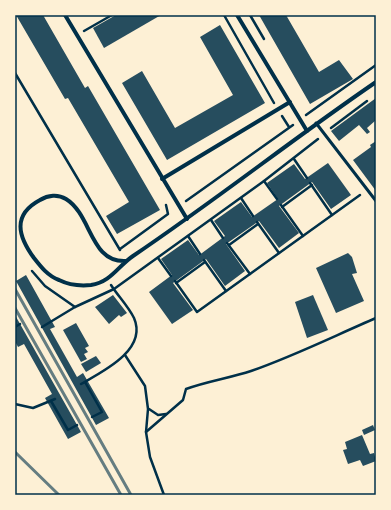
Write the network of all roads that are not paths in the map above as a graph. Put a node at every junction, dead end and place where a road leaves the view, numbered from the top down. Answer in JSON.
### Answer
{"nodes":[{"id":1,"x":65,"y":15,"type":"edge"},
{"id":2,"x":237,"y":15,"type":"edge"},
{"id":3,"x":376,"y":82,"type":"edge"},
{"id":4,"x":290,"y":102,"type":"junction"},
{"id":5,"x":316,"y":123,"type":"junction"},
{"id":6,"x":307,"y":130,"type":"junction"},
{"id":7,"x":162,"y":179,"type":"junction"},
{"id":8,"x":376,"y":201,"type":"edge"},
{"id":9,"x":187,"y":219,"type":"junction"},
{"id":10,"x":126,"y":261,"type":"junction"}],
"edges":[{"from":1,"to":7,"type":"street"},
{"from":2,"to":4,"type":"street"},
{"from":3,"to":5,"type":"street"},
{"from":4,"to":6,"type":"street"},
{"from":4,"to":7,"type":"street"},
{"from":5,"to":6,"type":"street"},
{"from":5,"to":8,"type":"lane"},
{"from":6,"to":9,"type":"street"},
{"from":7,"to":9,"type":"street"},
{"from":9,"to":10,"type":"street"},
{"from":10,"to":10,"type":"street"}]}
